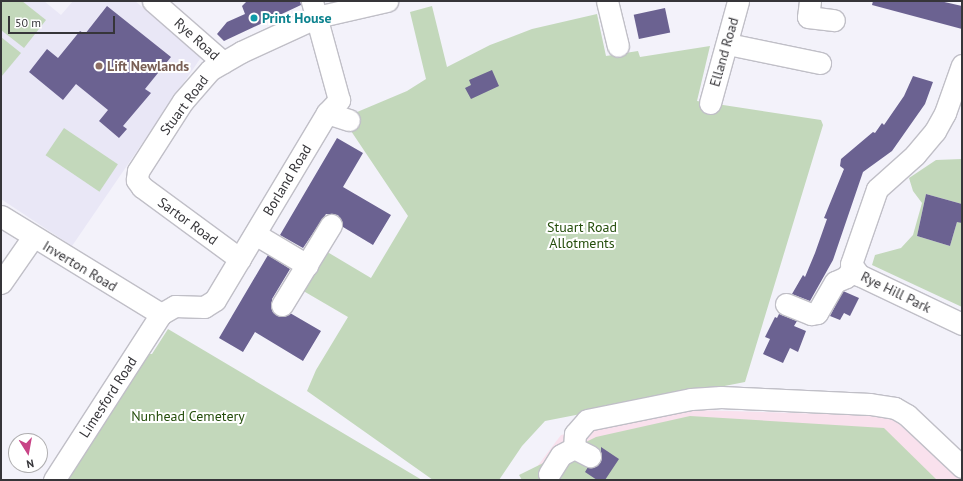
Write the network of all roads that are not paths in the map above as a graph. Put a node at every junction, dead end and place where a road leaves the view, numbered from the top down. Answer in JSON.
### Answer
{"nodes":[{"id":1,"x":153,"y":1,"type":"edge"},
{"id":2,"x":387,"y":1,"type":"edge"},
{"id":3,"x":607,"y":1,"type":"edge"},
{"id":4,"x":738,"y":1,"type":"edge"},
{"id":5,"x":810,"y":1,"type":"edge"},
{"id":6,"x":315,"y":9,"type":"edge"},
{"id":7,"x":834,"y":20,"type":"dead end"},
{"id":8,"x":728,"y":44,"type":"junction"},
{"id":9,"x":618,"y":46,"type":"dead end"},
{"id":10,"x":223,"y":62,"type":"junction"},
{"id":11,"x":820,"y":63,"type":"dead end"},
{"id":12,"x":962,"y":65,"type":"edge"},
{"id":13,"x":710,"y":103,"type":"dead end"},
{"id":14,"x":327,"y":113,"type":"junction"},
{"id":15,"x":349,"y":120,"type":"dead end"},
{"id":16,"x":137,"y":180,"type":"joint"},
{"id":17,"x":1,"y":216,"type":"edge"},
{"id":18,"x":331,"y":225,"type":"dead end"},
{"id":19,"x":256,"y":234,"type":"junction"},
{"id":20,"x":32,"y":236,"type":"junction"},
{"id":21,"x":240,"y":260,"type":"junction"},
{"id":22,"x":307,"y":265,"type":"junction"},
{"id":23,"x":852,"y":269,"type":"junction"},
{"id":24,"x":1,"y":283,"type":"edge"},
{"id":25,"x":786,"y":304,"type":"dead end"},
{"id":26,"x":282,"y":305,"type":"dead end"},
{"id":27,"x":161,"y":314,"type":"junction"},
{"id":28,"x":962,"y":324,"type":"edge"},
{"id":29,"x":962,"y":467,"type":"edge"},
{"id":30,"x":549,"y":474,"type":"dead end"},
{"id":31,"x":54,"y":480,"type":"edge"}],
"edges":[{"from":1,"to":10,"type":"street","name":"Rye Road"},
{"from":2,"to":6,"type":"street","name":"Stuart Road"},
{"from":3,"to":9,"type":"street"},
{"from":4,"to":8,"type":"street","name":"Elland Road"},
{"from":5,"to":7,"type":"street"},
{"from":6,"to":10,"type":"street","name":"Stuart Road"},
{"from":6,"to":14,"type":"street","name":"Borland Road"},
{"from":8,"to":11,"type":"street"},
{"from":8,"to":13,"type":"street","name":"Elland Road"},
{"from":10,"to":16,"type":"street","name":"Stuart Road"},
{"from":12,"to":23,"type":"street","name":"Rye Hill Park"},
{"from":14,"to":15,"type":"street"},
{"from":14,"to":19,"type":"street","name":"Borland Road"},
{"from":16,"to":21,"type":"street","name":"Sartor Road"},
{"from":17,"to":20,"type":"street","name":"Inverton Road"},
{"from":18,"to":22,"type":"street"},
{"from":19,"to":21,"type":"street","name":"Borland Road"},
{"from":19,"to":22,"type":"street"},
{"from":20,"to":24,"type":"street"},
{"from":20,"to":27,"type":"street","name":"Inverton Road"},
{"from":21,"to":27,"type":"street","name":"Borland Road"},
{"from":22,"to":26,"type":"street"},
{"from":23,"to":25,"type":"street"},
{"from":23,"to":28,"type":"street","name":"Rye Hill Park"},
{"from":27,"to":31,"type":"street","name":"Limesford Road"},
{"from":29,"to":30,"type":"street"}]}
